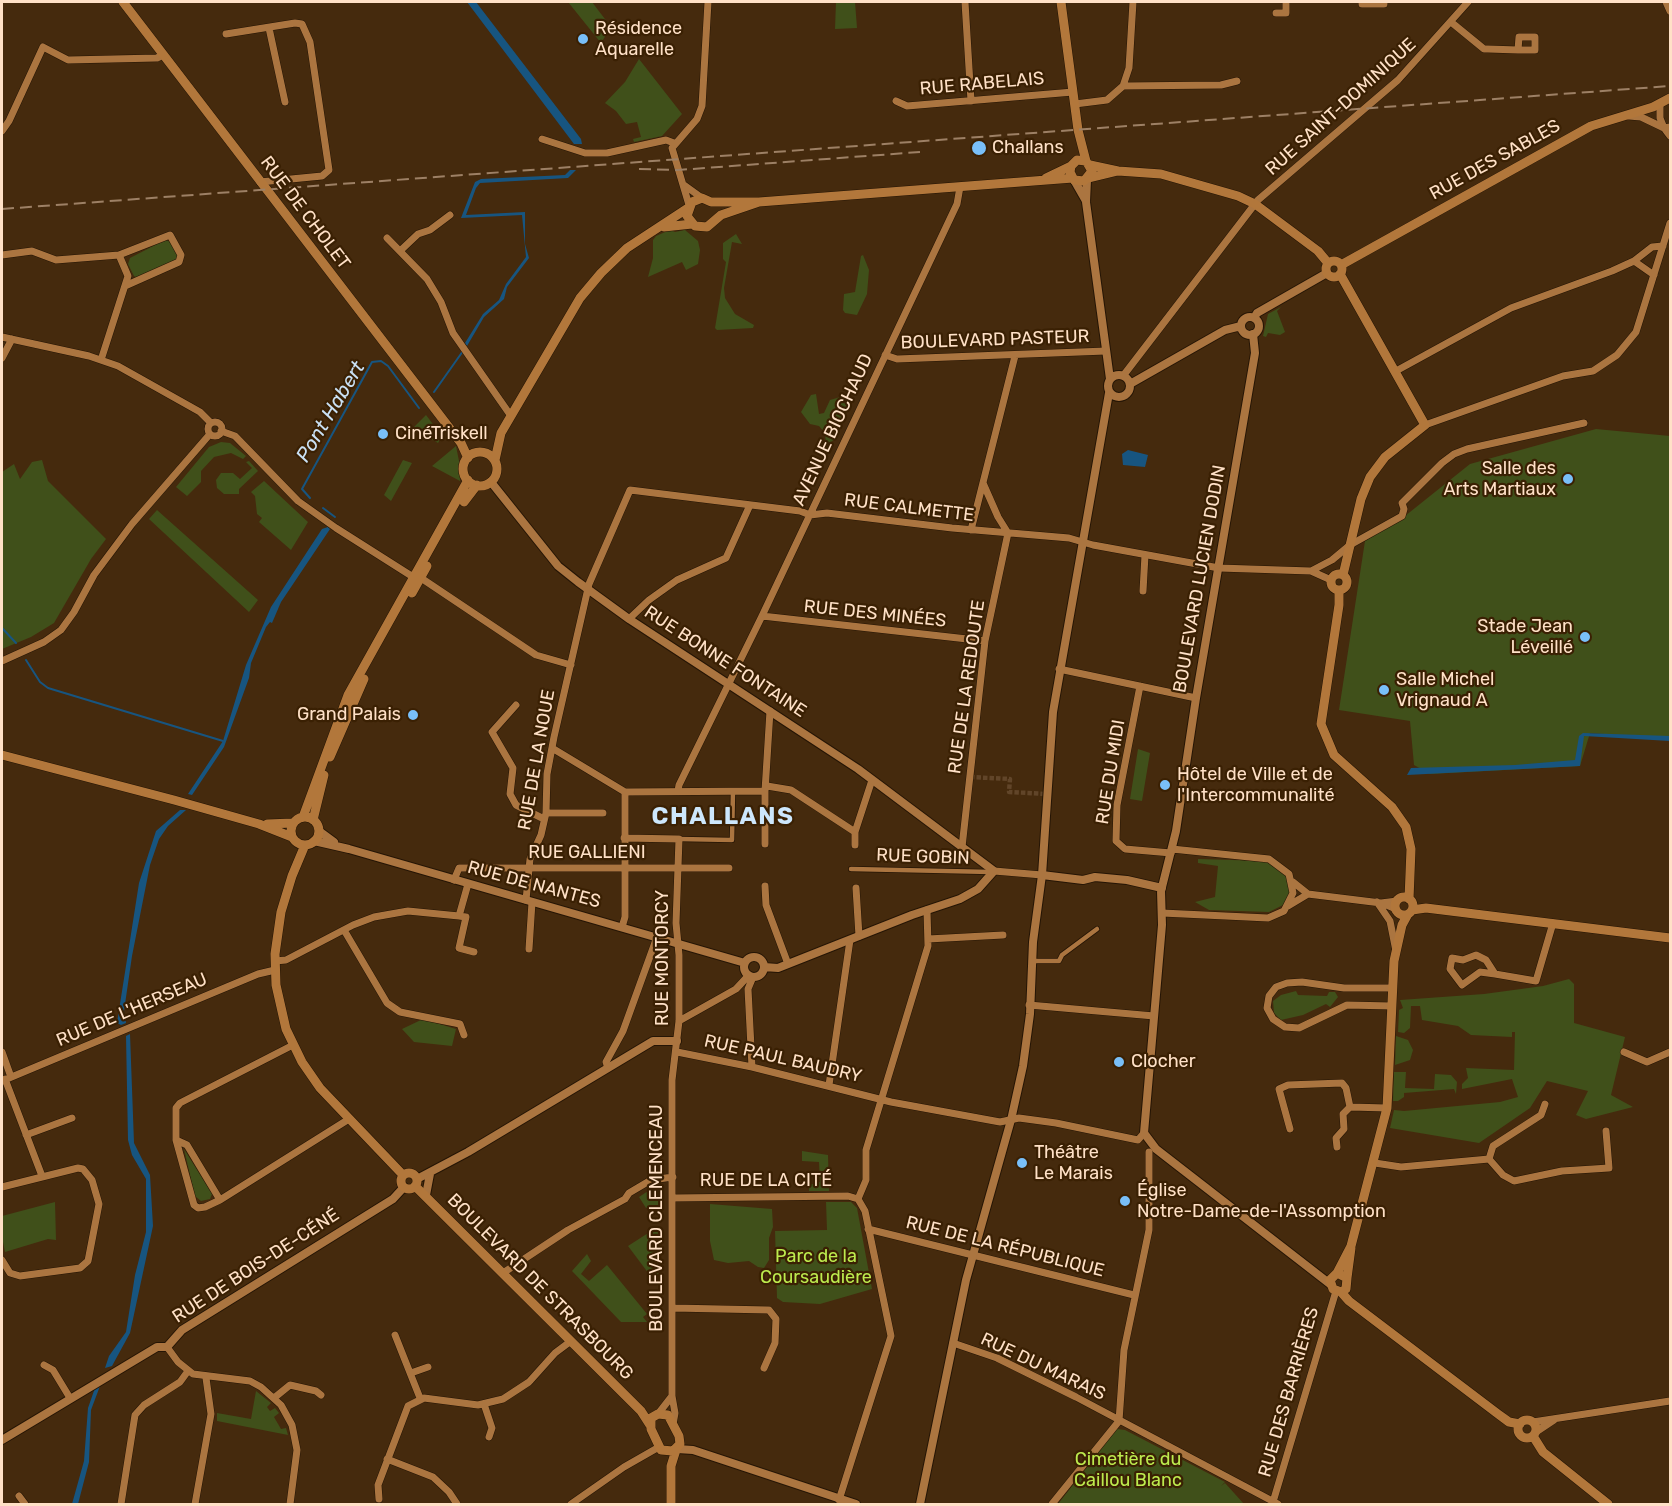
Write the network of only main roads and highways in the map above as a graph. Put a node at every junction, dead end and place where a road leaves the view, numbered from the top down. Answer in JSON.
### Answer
{"nodes":[{"id":1,"x":123,"y":2,"type":"edge"},
{"id":2,"x":1061,"y":2,"type":"edge"},
{"id":3,"x":1670,"y":99,"type":"edge"},
{"id":4,"x":1079,"y":132,"type":"junction"},
{"id":5,"x":1088,"y":163,"type":"junction"},
{"id":6,"x":1072,"y":164,"type":"junction"},
{"id":7,"x":1118,"y":171,"type":"junction"},
{"id":8,"x":1073,"y":179,"type":"junction"},
{"id":9,"x":1088,"y":179,"type":"junction"},
{"id":10,"x":1036,"y":182,"type":"junction"},
{"id":11,"x":707,"y":200,"type":"junction"},
{"id":12,"x":759,"y":202,"type":"junction"},
{"id":13,"x":689,"y":206,"type":"junction"},
{"id":14,"x":716,"y":217,"type":"junction"},
{"id":15,"x":692,"y":224,"type":"junction"},
{"id":16,"x":658,"y":228,"type":"junction"},
{"id":17,"x":1328,"y":268,"type":"junction"},
{"id":18,"x":1341,"y":269,"type":"junction"},
{"id":19,"x":501,"y":433,"type":"junction"},
{"id":20,"x":475,"y":454,"type":"junction"},
{"id":21,"x":495,"y":460,"type":"junction"},
{"id":22,"x":472,"y":483,"type":"junction"},
{"id":23,"x":1343,"y":575,"type":"junction"},
{"id":24,"x":417,"y":578,"type":"junction"},
{"id":25,"x":1339,"y":591,"type":"junction"},
{"id":26,"x":2,"y":755,"type":"edge"},
{"id":27,"x":303,"y":817,"type":"junction"},
{"id":28,"x":314,"y":820,"type":"junction"},
{"id":29,"x":293,"y":823,"type":"junction"},
{"id":30,"x":259,"y":824,"type":"junction"},
{"id":31,"x":302,"y":841,"type":"junction"},
{"id":32,"x":1404,"y":906,"type":"junction"},
{"id":33,"x":1671,"y":938,"type":"edge"},
{"id":34,"x":403,"y":1175,"type":"junction"},
{"id":35,"x":416,"y":1183,"type":"junction"},
{"id":36,"x":1351,"y":1246,"type":"junction"},
{"id":37,"x":1340,"y":1286,"type":"junction"},
{"id":38,"x":641,"y":1411,"type":"junction"},
{"id":39,"x":657,"y":1414,"type":"junction"},
{"id":40,"x":1520,"y":1424,"type":"junction"},
{"id":41,"x":650,"y":1425,"type":"junction"},
{"id":42,"x":1534,"y":1430,"type":"junction"},
{"id":43,"x":661,"y":1449,"type":"junction"},
{"id":44,"x":676,"y":1449,"type":"junction"},
{"id":45,"x":671,"y":1467,"type":"junction"},
{"id":46,"x":671,"y":1504,"type":"edge"},
{"id":47,"x":1608,"y":1504,"type":"edge"}],
"edges":[{"from":1,"to":20,"type":"main road","name":"RUE DE CHOLET"},
{"from":2,"to":4,"type":"main road"},
{"from":3,"to":18,"type":"main road","name":"RUE DES SABLES"},
{"from":4,"to":5,"type":"main road"},
{"from":4,"to":6,"type":"main road"},
{"from":5,"to":6,"type":"main road"},
{"from":5,"to":7,"type":"main road"},
{"from":5,"to":9,"type":"main road"},
{"from":6,"to":8,"type":"main road"},
{"from":6,"to":10,"type":"main road"},
{"from":7,"to":9,"type":"main road"},
{"from":7,"to":17,"type":"main road"},
{"from":8,"to":9,"type":"main road"},
{"from":8,"to":10,"type":"main road"},
{"from":10,"to":12,"type":"main road"},
{"from":11,"to":12,"type":"main road"},
{"from":11,"to":13,"type":"main road"},
{"from":11,"to":14,"type":"main road"},
{"from":12,"to":14,"type":"main road"},
{"from":13,"to":15,"type":"main road"},
{"from":13,"to":16,"type":"main road"},
{"from":14,"to":15,"type":"main road"},
{"from":15,"to":16,"type":"main road"},
{"from":16,"to":19,"type":"main road"},
{"from":17,"to":18,"type":"main road"},
{"from":17,"to":18,"type":"main road"},
{"from":18,"to":23,"type":"main road"},
{"from":19,"to":20,"type":"main road"},
{"from":19,"to":21,"type":"main road"},
{"from":20,"to":21,"type":"main road"},
{"from":20,"to":22,"type":"main road"},
{"from":21,"to":22,"type":"main road"},
{"from":22,"to":24,"type":"main road"},
{"from":23,"to":25,"type":"main road"},
{"from":23,"to":25,"type":"main road"},
{"from":24,"to":27,"type":"main road"},
{"from":24,"to":28,"type":"main road"},
{"from":25,"to":32,"type":"main road"},
{"from":26,"to":30,"type":"main road","name":"RUE DE NANTES"},
{"from":27,"to":28,"type":"main road"},
{"from":27,"to":29,"type":"main road"},
{"from":28,"to":31,"type":"main road"},
{"from":29,"to":30,"type":"main road"},
{"from":29,"to":31,"type":"main road"},
{"from":30,"to":31,"type":"main road","name":"RUE DE NANTES"},
{"from":31,"to":34,"type":"main road"},
{"from":32,"to":33,"type":"main road"},
{"from":32,"to":36,"type":"main road"},
{"from":34,"to":35,"type":"main road"},
{"from":34,"to":35,"type":"main road"},
{"from":35,"to":38,"type":"main road","name":"BOULEVARD DE STRASBOURG"},
{"from":36,"to":37,"type":"main road"},
{"from":36,"to":37,"type":"main road"},
{"from":37,"to":40,"type":"main road"},
{"from":38,"to":39,"type":"main road"},
{"from":38,"to":41,"type":"main road","name":"BOULEVARD DE STRASBOURG"},
{"from":39,"to":41,"type":"main road"},
{"from":39,"to":44,"type":"main road"},
{"from":40,"to":42,"type":"main road"},
{"from":40,"to":42,"type":"main road"},
{"from":41,"to":43,"type":"main road","name":"BOULEVARD DE STRASBOURG"},
{"from":42,"to":47,"type":"main road"},
{"from":43,"to":44,"type":"main road"},
{"from":43,"to":45,"type":"main road"},
{"from":44,"to":45,"type":"main road"},
{"from":45,"to":46,"type":"main road"}]}
